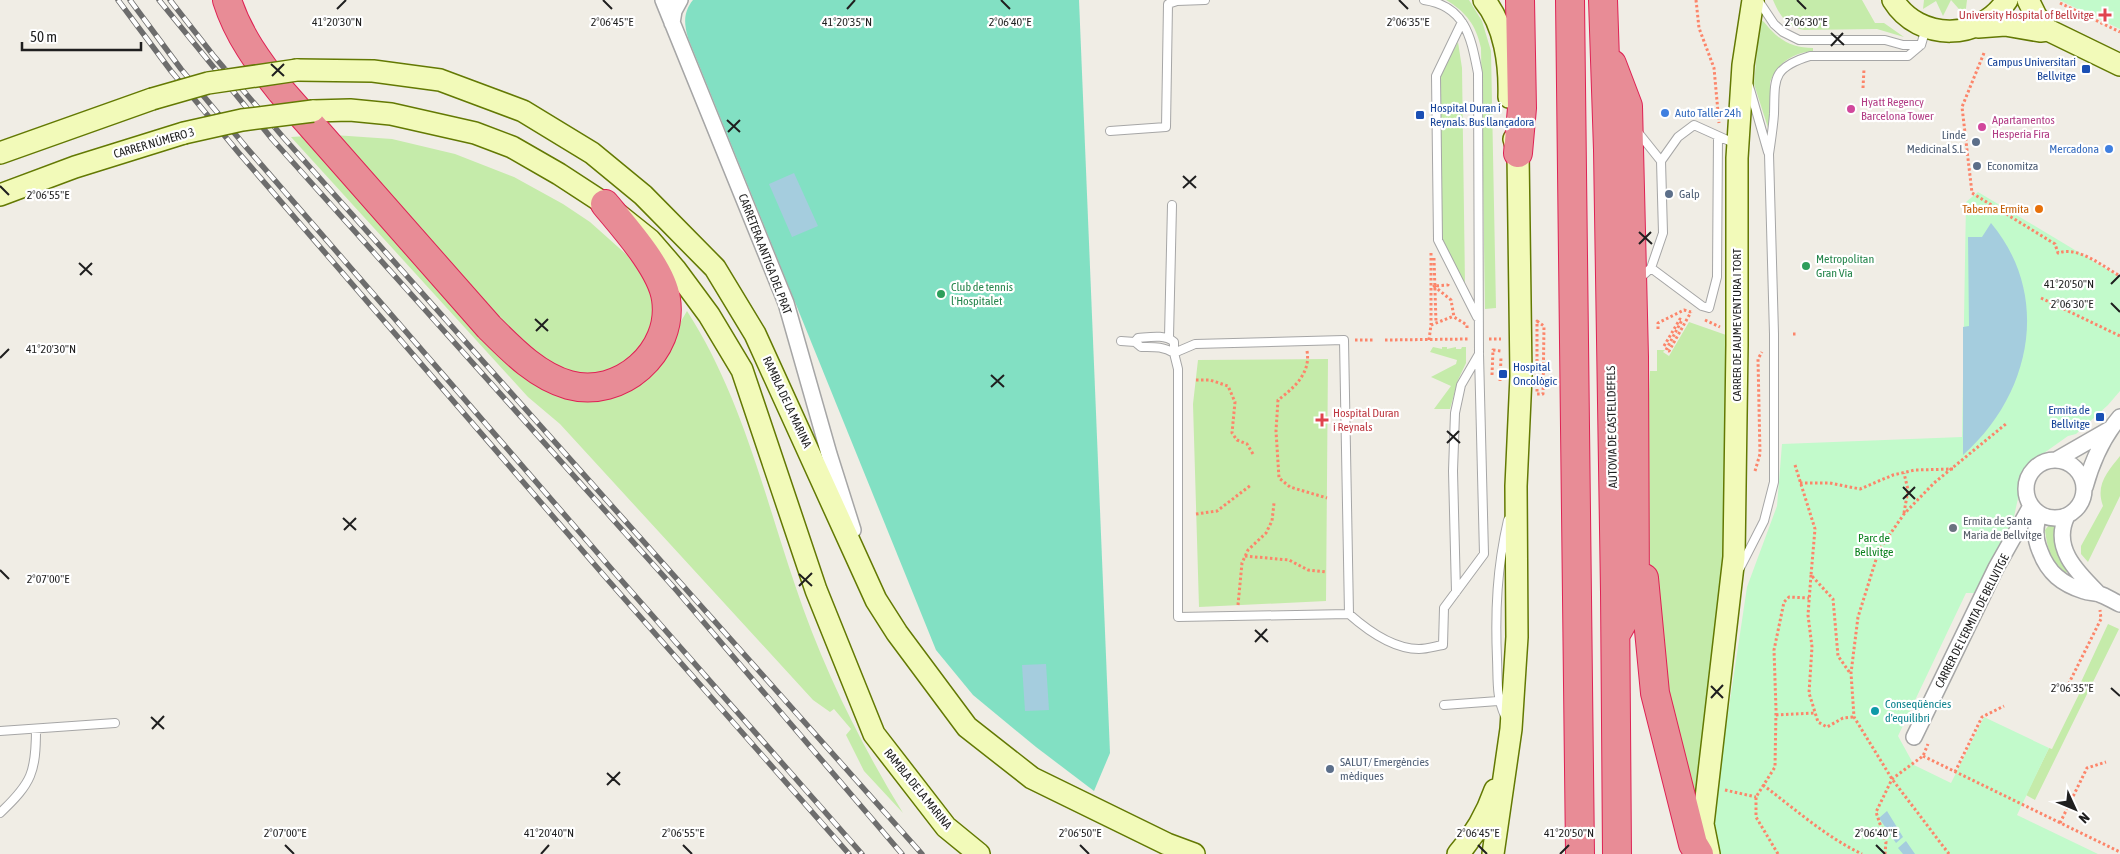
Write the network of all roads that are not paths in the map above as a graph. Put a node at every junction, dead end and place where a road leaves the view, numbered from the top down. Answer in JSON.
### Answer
{"nodes":[{"id":1,"x":227,"y":0,"type":"edge"},
{"id":2,"x":663,"y":0,"type":"edge"},
{"id":3,"x":680,"y":0,"type":"edge"},
{"id":4,"x":1205,"y":0,"type":"edge"},
{"id":5,"x":1424,"y":0,"type":"edge"},
{"id":6,"x":1484,"y":0,"type":"edge"},
{"id":7,"x":1520,"y":0,"type":"edge"},
{"id":8,"x":1570,"y":0,"type":"edge"},
{"id":9,"x":1604,"y":0,"type":"edge"},
{"id":10,"x":1753,"y":0,"type":"edge"},
{"id":11,"x":1758,"y":0,"type":"edge"},
{"id":12,"x":1893,"y":0,"type":"edge"},
{"id":13,"x":2007,"y":0,"type":"edge"},
{"id":14,"x":2028,"y":0,"type":"edge"},
{"id":15,"x":1462,"y":22,"type":"junction"},
{"id":16,"x":672,"y":23,"type":"junction"},
{"id":17,"x":1975,"y":27,"type":"junction"},
{"id":18,"x":2048,"y":30,"type":"junction"},
{"id":19,"x":1924,"y":36,"type":"junction"},
{"id":20,"x":1819,"y":40,"type":"junction"},
{"id":21,"x":1604,"y":44,"type":"junction"},
{"id":22,"x":1819,"y":56,"type":"junction"},
{"id":23,"x":1743,"y":64,"type":"junction"},
{"id":24,"x":2120,"y":65,"type":"edge"},
{"id":25,"x":1628,"y":106,"type":"junction"},
{"id":26,"x":312,"y":112,"type":"joint"},
{"id":27,"x":1110,"y":131,"type":"dead end"},
{"id":28,"x":1718,"y":136,"type":"junction"},
{"id":29,"x":1738,"y":145,"type":"junction"},
{"id":30,"x":1518,"y":152,"type":"junction"},
{"id":31,"x":0,"y":154,"type":"edge"},
{"id":32,"x":1769,"y":154,"type":"junction"},
{"id":33,"x":1661,"y":161,"type":"junction"},
{"id":34,"x":0,"y":195,"type":"edge"},
{"id":35,"x":605,"y":204,"type":"junction"},
{"id":36,"x":1172,"y":205,"type":"dead end"},
{"id":37,"x":1642,"y":276,"type":"junction"},
{"id":38,"x":1479,"y":320,"type":"junction"},
{"id":39,"x":1169,"y":337,"type":"junction"},
{"id":40,"x":1121,"y":341,"type":"dead end"},
{"id":41,"x":1135,"y":342,"type":"junction"},
{"id":42,"x":1174,"y":353,"type":"junction"},
{"id":43,"x":1479,"y":354,"type":"junction"},
{"id":44,"x":2115,"y":423,"type":"edge"},
{"id":45,"x":1611,"y":436,"type":"junction"},
{"id":46,"x":2056,"y":460,"type":"junction"},
{"id":47,"x":1634,"y":473,"type":"junction"},
{"id":48,"x":1516,"y":486,"type":"junction"},
{"id":49,"x":2085,"y":488,"type":"junction"},
{"id":50,"x":2036,"y":510,"type":"junction"},
{"id":51,"x":2067,"y":516,"type":"junction"},
{"id":52,"x":2072,"y":567,"type":"junction"},
{"id":53,"x":2064,"y":583,"type":"junction"},
{"id":54,"x":1732,"y":585,"type":"junction"},
{"id":55,"x":1456,"y":593,"type":"junction"},
{"id":56,"x":876,"y":600,"type":"junction"},
{"id":57,"x":2099,"y":600,"type":"junction"},
{"id":58,"x":2120,"y":604,"type":"edge"},
{"id":59,"x":1349,"y":614,"type":"junction"},
{"id":60,"x":1616,"y":635,"type":"junction"},
{"id":61,"x":1498,"y":701,"type":"junction"},
{"id":62,"x":1444,"y":705,"type":"dead end"},
{"id":63,"x":115,"y":723,"type":"dead end"},
{"id":64,"x":36,"y":729,"type":"junction"},
{"id":65,"x":1511,"y":730,"type":"junction"},
{"id":66,"x":0,"y":731,"type":"edge"},
{"id":67,"x":1914,"y":737,"type":"dead end"},
{"id":68,"x":1508,"y":757,"type":"junction"},
{"id":69,"x":0,"y":813,"type":"edge"},
{"id":70,"x":979,"y":854,"type":"edge"},
{"id":71,"x":1194,"y":854,"type":"edge"},
{"id":72,"x":1458,"y":854,"type":"edge"},
{"id":73,"x":1493,"y":854,"type":"edge"},
{"id":74,"x":1580,"y":854,"type":"edge"},
{"id":75,"x":1617,"y":854,"type":"edge"},
{"id":76,"x":1699,"y":854,"type":"edge"},
{"id":77,"x":1709,"y":854,"type":"edge"}],
"edges":[{"from":1,"to":35,"type":"highway"},
{"from":2,"to":16,"type":"street","name":"CARRETERA ANTIGA DEL PRAT"},
{"from":3,"to":16,"type":"street"},
{"from":4,"to":27,"type":"lane"},
{"from":5,"to":15,"type":"lane"},
{"from":6,"to":30,"type":"street"},
{"from":7,"to":30,"type":"highway"},
{"from":8,"to":74,"type":"highway"},
{"from":9,"to":21,"type":"highway","name":"AUTOVIA DE CASTELLDEFELS"},
{"from":10,"to":23,"type":"street","name":"CARRER DE JAUME VENTURA I TORT"},
{"from":11,"to":20,"type":"lane"},
{"from":12,"to":19,"type":"street"},
{"from":13,"to":17,"type":"street"},
{"from":14,"to":18,"type":"street"},
{"from":15,"to":38,"type":"lane"},
{"from":15,"to":38,"type":"lane"},
{"from":16,"to":56,"type":"street","name":"CARRETERA ANTIGA DEL PRAT"},
{"from":17,"to":18,"type":"street"},
{"from":17,"to":19,"type":"street"},
{"from":18,"to":24,"type":"street"},
{"from":19,"to":20,"type":"lane"},
{"from":19,"to":22,"type":"lane","name":"CARRER DE JAUME VENTURA I TORT"},
{"from":20,"to":22,"type":"lane"},
{"from":21,"to":25,"type":"highway"},
{"from":21,"to":45,"type":"highway","name":"AUTOVIA DE CASTELLDEFELS"},
{"from":22,"to":32,"type":"lane","name":"CARRER DE JAUME VENTURA I TORT"},
{"from":23,"to":29,"type":"street","name":"CARRER DE JAUME VENTURA I TORT"},
{"from":23,"to":32,"type":"lane","name":"CARRER DE JAUME VENTURA I TORT"},
{"from":25,"to":33,"type":"lane"},
{"from":25,"to":37,"type":"highway"},
{"from":26,"to":34,"type":"street","name":"CARRER NÚMERO 3","bridge":true},
{"from":26,"to":35,"type":"street","name":"RAMBLA DE LA MARINA"},
{"from":28,"to":29,"type":"lane"},
{"from":28,"to":33,"type":"lane"},
{"from":28,"to":37,"type":"lane"},
{"from":29,"to":54,"type":"street","name":"CARRER DE JAUME VENTURA I TORT"},
{"from":30,"to":48,"type":"street"},
{"from":31,"to":56,"type":"street","name":"RAMBLA DE LA MARINA","bridge":true},
{"from":32,"to":54,"type":"lane","name":"CARRER DE JAUME VENTURA I TORT"},
{"from":33,"to":37,"type":"lane"},
{"from":35,"to":70,"type":"street","name":"RAMBLA DE LA MARINA"},
{"from":36,"to":39,"type":"lane"},
{"from":37,"to":47,"type":"highway"},
{"from":38,"to":43,"type":"lane"},
{"from":39,"to":41,"type":"lane"},
{"from":39,"to":42,"type":"lane"},
{"from":40,"to":41,"type":"lane"},
{"from":41,"to":42,"type":"lane"},
{"from":42,"to":59,"type":"lane"},
{"from":42,"to":59,"type":"lane"},
{"from":43,"to":55,"type":"lane"},
{"from":43,"to":55,"type":"lane"},
{"from":44,"to":46,"type":"street"},
{"from":44,"to":49,"type":"street"},
{"from":45,"to":47,"type":"highway"},
{"from":45,"to":60,"type":"highway","name":"AUTOVIA DE CASTELLDEFELS"},
{"from":46,"to":49,"type":"street"},
{"from":46,"to":50,"type":"street"},
{"from":47,"to":60,"type":"highway"},
{"from":47,"to":76,"type":"highway"},
{"from":48,"to":61,"type":"lane"},
{"from":48,"to":65,"type":"street"},
{"from":49,"to":51,"type":"street"},
{"from":50,"to":51,"type":"street"},
{"from":50,"to":53,"type":"street"},
{"from":50,"to":67,"type":"street","name":"CARRER DE L'ERMITA DE BELLVITGE"},
{"from":51,"to":52,"type":"street"},
{"from":52,"to":53,"type":"street"},
{"from":52,"to":57,"type":"street"},
{"from":53,"to":57,"type":"street"},
{"from":54,"to":77,"type":"street","name":"CARRER DE JAUME VENTURA I TORT"},
{"from":55,"to":59,"type":"lane"},
{"from":56,"to":71,"type":"street","name":"RAMBLA DE LA MARINA"},
{"from":57,"to":58,"type":"street"},
{"from":60,"to":75,"type":"highway","name":"AUTOVIA DE CASTELLDEFELS"},
{"from":61,"to":62,"type":"lane"},
{"from":61,"to":65,"type":"lane"},
{"from":63,"to":64,"type":"lane"},
{"from":64,"to":66,"type":"lane"},
{"from":64,"to":69,"type":"lane"},
{"from":65,"to":68,"type":"street"},
{"from":68,"to":72,"type":"street"},
{"from":68,"to":73,"type":"street"}]}
